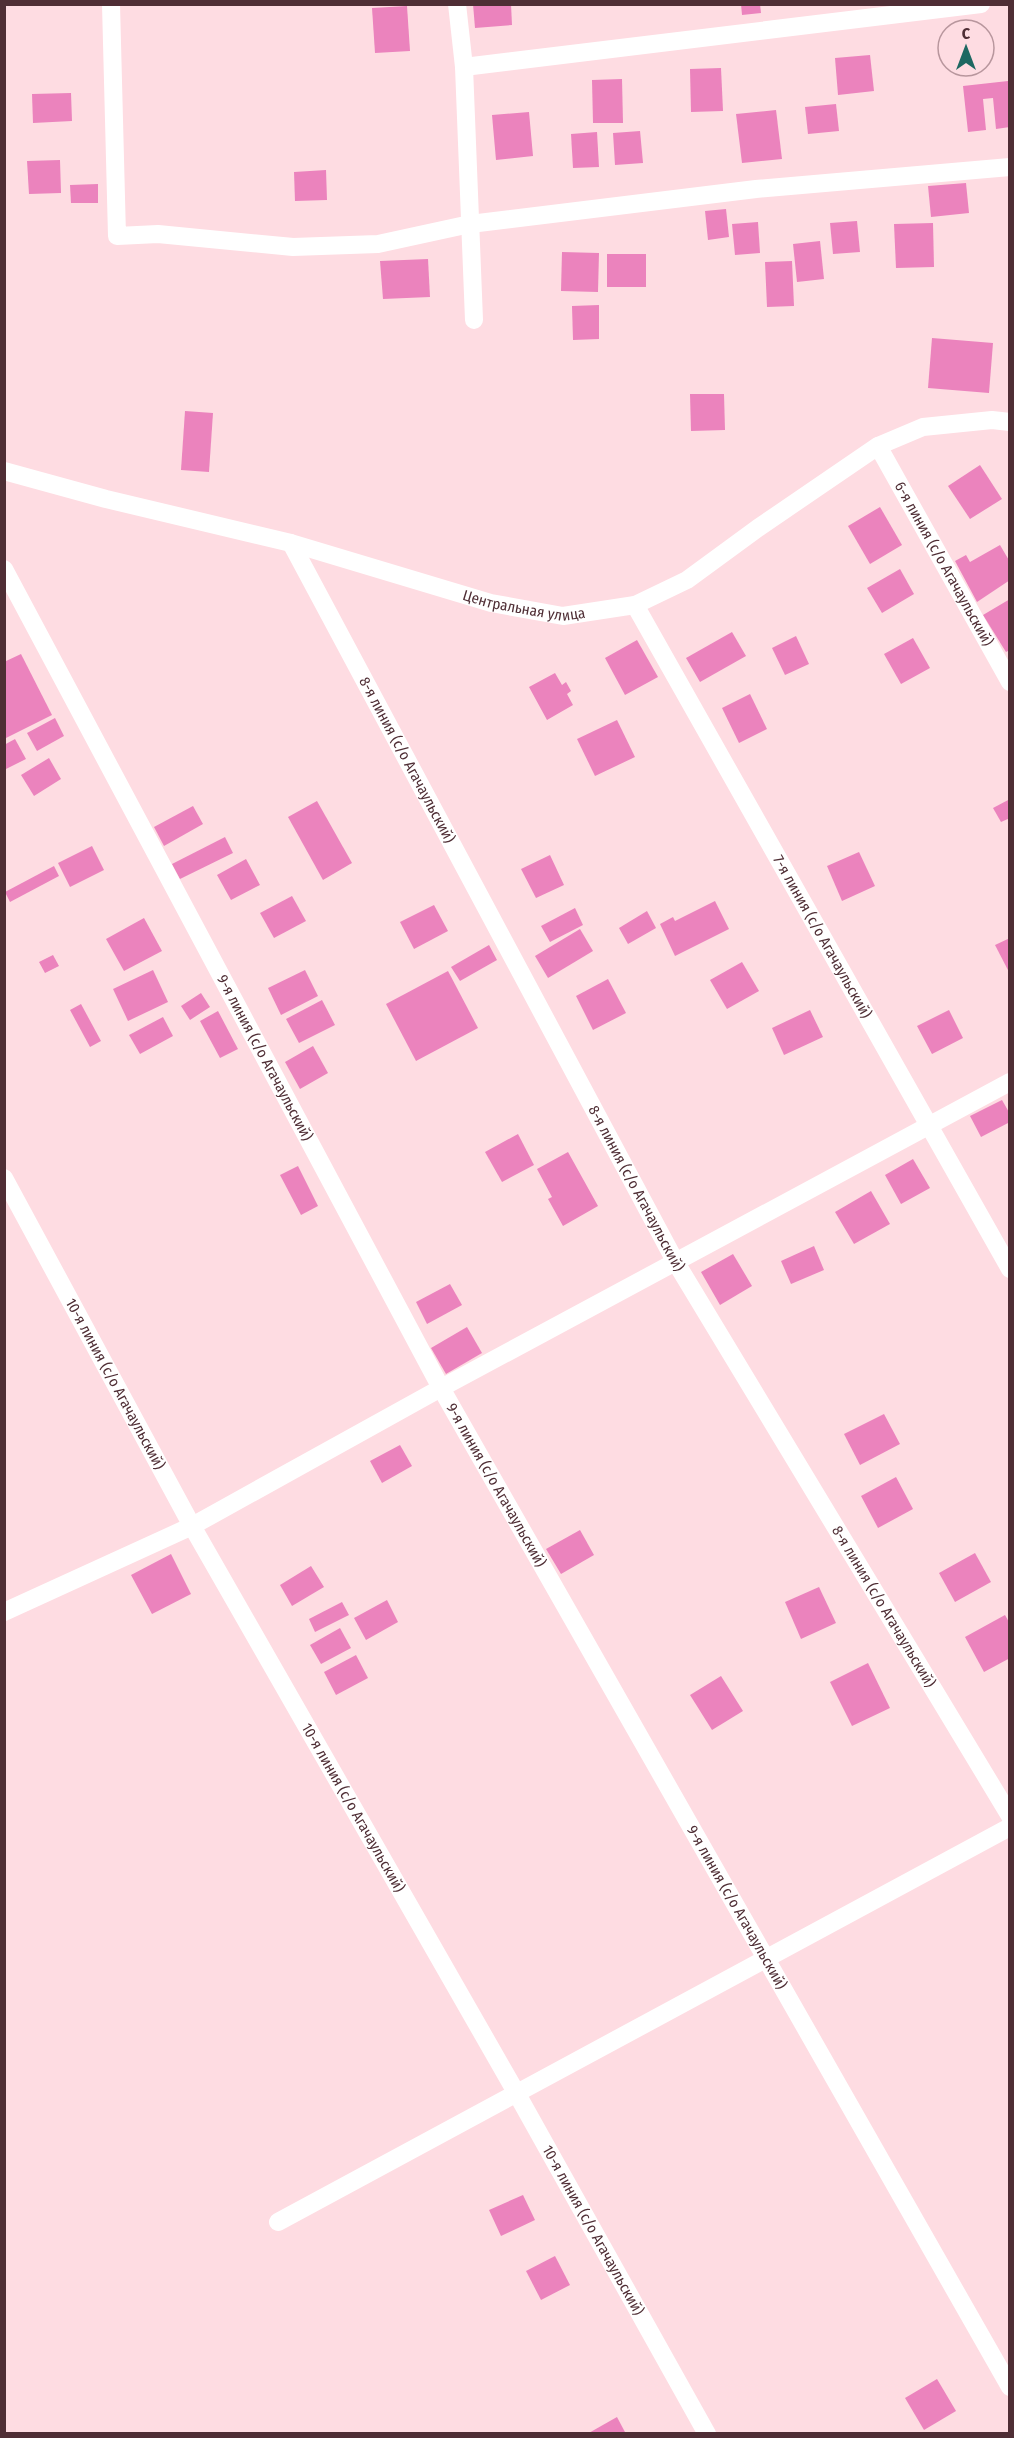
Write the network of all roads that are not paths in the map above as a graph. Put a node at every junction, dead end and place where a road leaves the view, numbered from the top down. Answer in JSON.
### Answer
{"nodes":[{"id":1,"x":111,"y":4,"type":"edge"},
{"id":2,"x":457,"y":4,"type":"edge"},
{"id":3,"x":981,"y":4,"type":"edge"},
{"id":4,"x":464,"y":67,"type":"junction"},
{"id":5,"x":1010,"y":167,"type":"edge"},
{"id":6,"x":470,"y":224,"type":"junction"},
{"id":7,"x":474,"y":320,"type":"dead end"},
{"id":8,"x":1010,"y":422,"type":"edge"},
{"id":9,"x":878,"y":446,"type":"junction"},
{"id":10,"x":4,"y":471,"type":"edge"},
{"id":11,"x":291,"y":543,"type":"junction"},
{"id":12,"x":4,"y":569,"type":"edge"},
{"id":13,"x":635,"y":605,"type":"junction"},
{"id":14,"x":1010,"y":682,"type":"edge"},
{"id":15,"x":1010,"y":1082,"type":"edge"},
{"id":16,"x":928,"y":1126,"type":"junction"},
{"id":17,"x":4,"y":1178,"type":"edge"},
{"id":18,"x":675,"y":1261,"type":"junction"},
{"id":19,"x":1010,"y":1269,"type":"edge"},
{"id":20,"x":441,"y":1388,"type":"junction"},
{"id":21,"x":192,"y":1526,"type":"junction"},
{"id":22,"x":4,"y":1612,"type":"edge"},
{"id":23,"x":1010,"y":1816,"type":"edge"},
{"id":24,"x":1010,"y":1827,"type":"edge"},
{"id":25,"x":766,"y":1959,"type":"junction"},
{"id":26,"x":517,"y":2094,"type":"junction"},
{"id":27,"x":278,"y":2222,"type":"dead end"},
{"id":28,"x":1010,"y":2386,"type":"edge"},
{"id":29,"x":707,"y":2433,"type":"edge"}],
"edges":[{"from":1,"to":6,"type":"street"},
{"from":2,"to":4,"type":"street"},
{"from":3,"to":4,"type":"street"},
{"from":4,"to":6,"type":"street"},
{"from":5,"to":6,"type":"street"},
{"from":6,"to":7,"type":"street"},
{"from":8,"to":9,"type":"street","name":"Центральная улица"},
{"from":9,"to":13,"type":"street","name":"Центральная улица"},
{"from":9,"to":14,"type":"street","name":"6-я линия (с/о Агачаульский)"},
{"from":10,"to":11,"type":"street","name":"Центральная улица"},
{"from":11,"to":13,"type":"street","name":"Центральная улица"},
{"from":11,"to":18,"type":"street","name":"8-я линия (с/о Агачаульский)"},
{"from":12,"to":20,"type":"street","name":"9-я линия (с/о Агачаульский)"},
{"from":13,"to":16,"type":"street","name":"7-я линия (с/о Агачаульский)"},
{"from":15,"to":16,"type":"street"},
{"from":16,"to":18,"type":"street"},
{"from":16,"to":19,"type":"street","name":"7-я линия (с/о Агачаульский)"},
{"from":17,"to":21,"type":"street","name":"10-я линия (с/о Агачаульский)"},
{"from":18,"to":20,"type":"street"},
{"from":18,"to":23,"type":"street","name":"8-я линия (с/о Агачаульский)"},
{"from":20,"to":21,"type":"street"},
{"from":20,"to":25,"type":"street","name":"9-я линия (с/о Агачаульский)"},
{"from":21,"to":22,"type":"street"},
{"from":21,"to":26,"type":"street","name":"10-я линия (с/о Агачаульский)"},
{"from":24,"to":25,"type":"street"},
{"from":25,"to":26,"type":"street"},
{"from":25,"to":28,"type":"street","name":"9-я линия (с/о Агачаульский)"},
{"from":26,"to":27,"type":"street"},
{"from":26,"to":29,"type":"street","name":"10-я линия (с/о Агачаульский)"}]}
